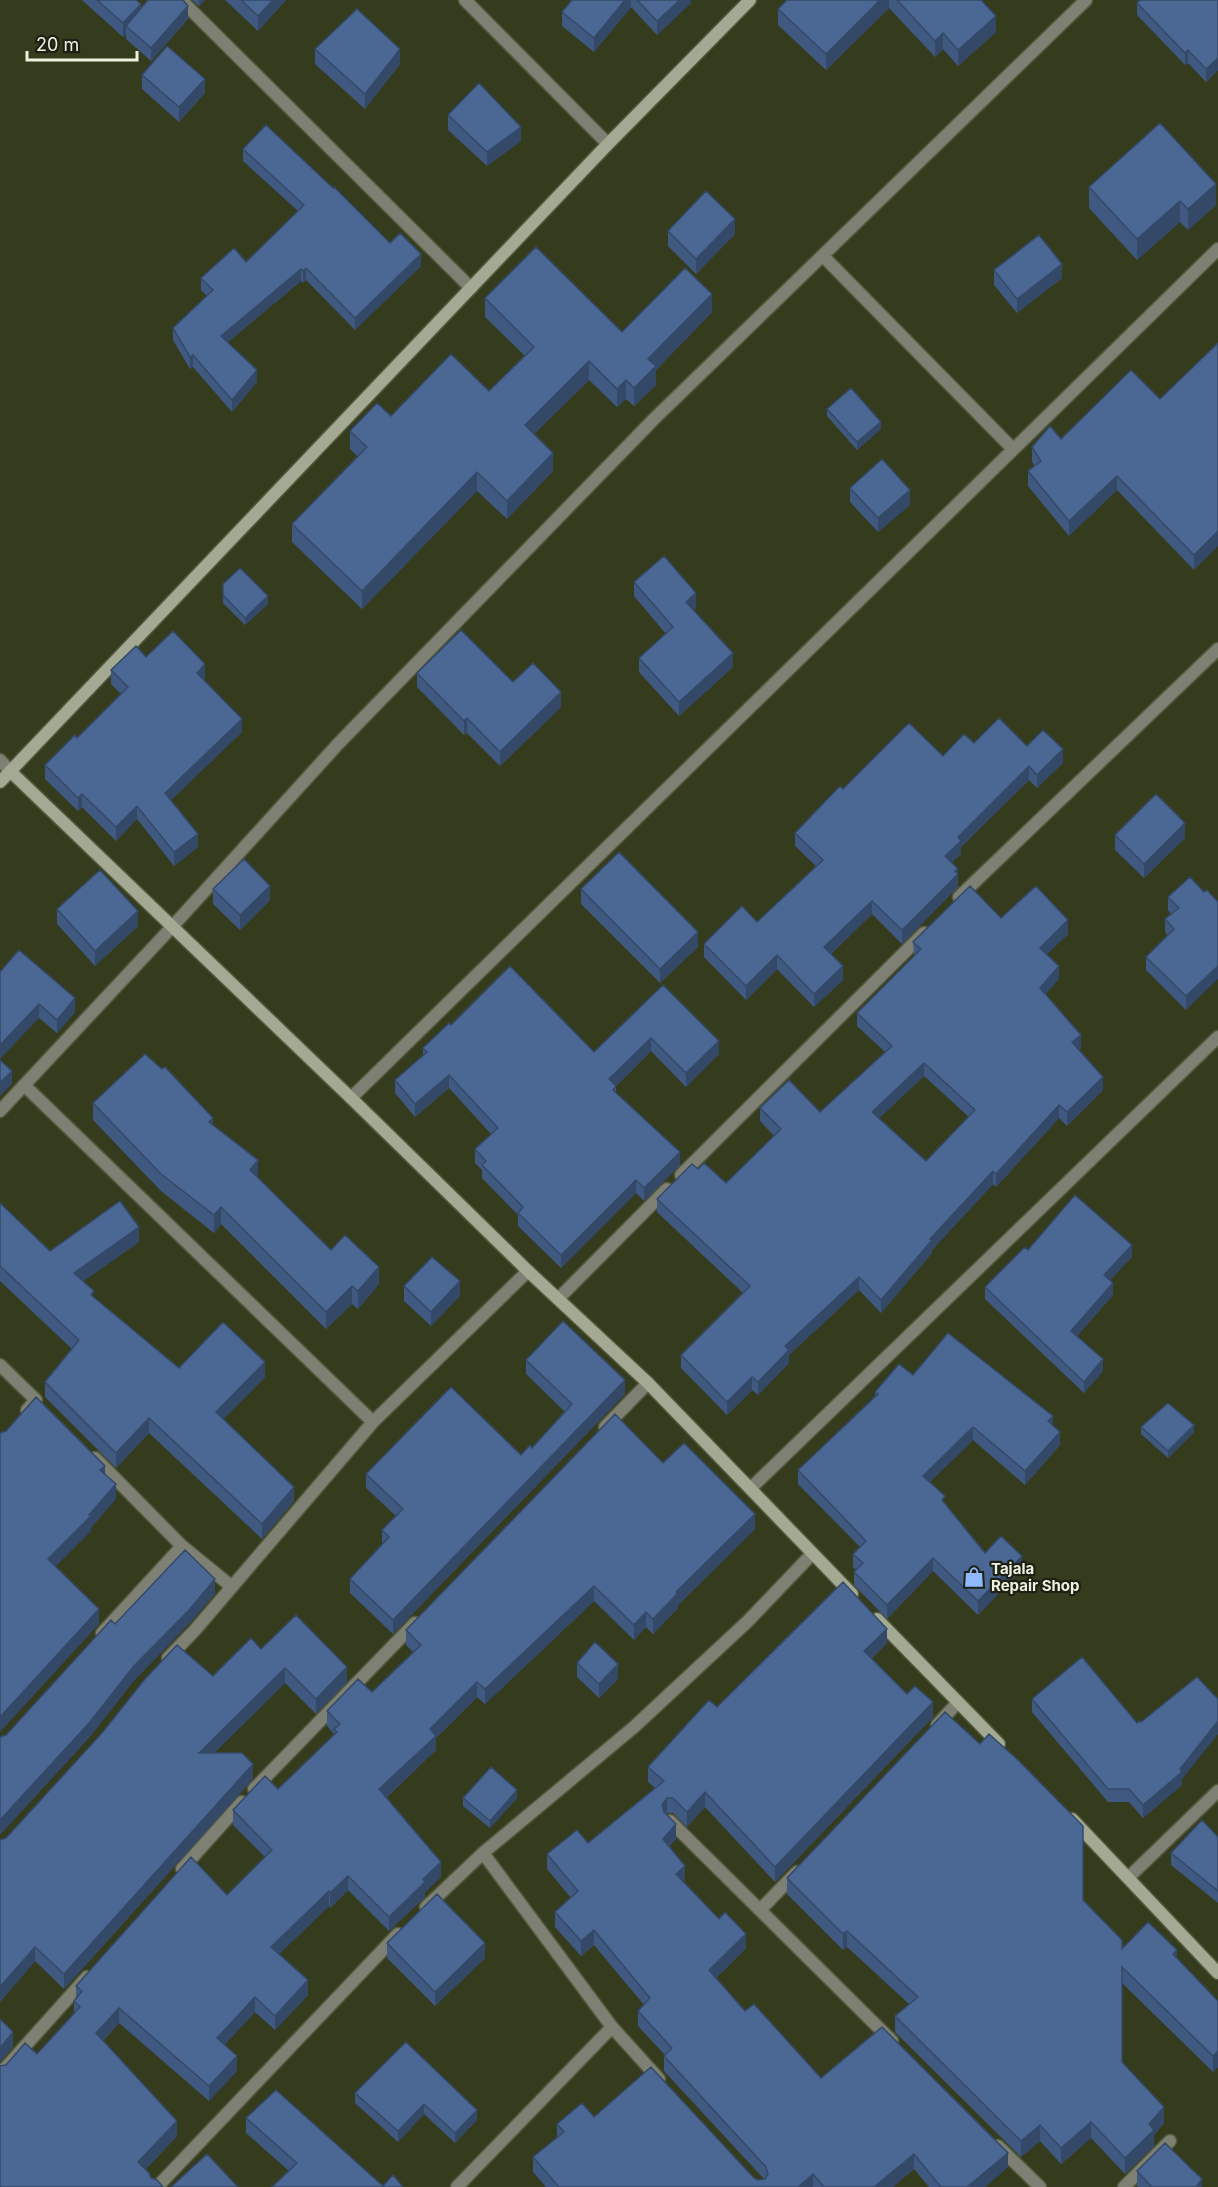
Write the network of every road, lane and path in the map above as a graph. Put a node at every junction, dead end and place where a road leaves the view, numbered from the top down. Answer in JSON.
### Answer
{"nodes":[{"id":1,"x":181,"y":0,"type":"edge"},
{"id":2,"x":465,"y":0,"type":"edge"},
{"id":3,"x":1086,"y":0,"type":"edge"},
{"id":4,"x":748,"y":1,"type":"edge"},
{"id":5,"x":608,"y":144,"type":"junction"},
{"id":6,"x":1218,"y":249,"type":"edge"},
{"id":7,"x":823,"y":256,"type":"junction"},
{"id":8,"x":471,"y":288,"type":"junction"},
{"id":9,"x":1013,"y":449,"type":"junction"},
{"id":10,"x":1218,"y":649,"type":"edge"},
{"id":11,"x":0,"y":760,"type":"edge"},
{"id":12,"x":10,"y":771,"type":"junction"},
{"id":13,"x":0,"y":782,"type":"edge"},
{"id":14,"x":949,"y":907,"type":"edge"},
{"id":15,"x":933,"y":924,"type":"edge"},
{"id":16,"x":172,"y":927,"type":"junction"},
{"id":17,"x":1218,"y":1037,"type":"edge"},
{"id":18,"x":24,"y":1086,"type":"junction"},
{"id":19,"x":351,"y":1098,"type":"junction"},
{"id":20,"x":0,"y":1112,"type":"edge"},
{"id":21,"x":528,"y":1271,"type":"junction"},
{"id":22,"x":558,"y":1299,"type":"junction"},
{"id":23,"x":0,"y":1365,"type":"edge"},
{"id":24,"x":648,"y":1383,"type":"junction"},
{"id":25,"x":22,"y":1416,"type":"edge"},
{"id":26,"x":373,"y":1422,"type":"junction"},
{"id":27,"x":598,"y":1434,"type":"edge"},
{"id":28,"x":85,"y":1448,"type":"edge"},
{"id":29,"x":751,"y":1488,"type":"junction"},
{"id":30,"x":182,"y":1546,"type":"junction"},
{"id":31,"x":812,"y":1554,"type":"junction"},
{"id":32,"x":231,"y":1586,"type":"junction"},
{"id":33,"x":423,"y":1614,"type":"edge"},
{"id":34,"x":95,"y":1641,"type":"edge"},
{"id":35,"x":163,"y":1663,"type":"edge"},
{"id":36,"x":958,"y":1702,"type":"junction"},
{"id":37,"x":925,"y":1737,"type":"edge"},
{"id":38,"x":1007,"y":1752,"type":"edge"},
{"id":39,"x":1218,"y":1791,"type":"edge"},
{"id":40,"x":1064,"y":1810,"type":"edge"},
{"id":41,"x":670,"y":1821,"type":"edge"},
{"id":42,"x":483,"y":1853,"type":"junction"},
{"id":43,"x":801,"y":1867,"type":"edge"},
{"id":44,"x":1129,"y":1877,"type":"junction"},
{"id":45,"x":171,"y":1882,"type":"edge"},
{"id":46,"x":760,"y":1910,"type":"junction"},
{"id":47,"x":93,"y":1969,"type":"edge"},
{"id":48,"x":1218,"y":1973,"type":"edge"},
{"id":49,"x":612,"y":2027,"type":"junction"},
{"id":50,"x":904,"y":2053,"type":"edge"},
{"id":51,"x":0,"y":2074,"type":"edge"},
{"id":52,"x":666,"y":2086,"type":"edge"},
{"id":53,"x":989,"y":2137,"type":"edge"},
{"id":54,"x":1170,"y":2141,"type":"dead end"},
{"id":55,"x":157,"y":2187,"type":"edge"},
{"id":56,"x":457,"y":2187,"type":"edge"},
{"id":57,"x":1040,"y":2187,"type":"edge"},
{"id":58,"x":1124,"y":2187,"type":"edge"}],
"edges":[{"from":1,"to":8,"type":"street"},
{"from":2,"to":5,"type":"street"},
{"from":3,"to":7,"type":"street"},
{"from":4,"to":5,"type":"street"},
{"from":5,"to":8,"type":"street"},
{"from":6,"to":9,"type":"street"},
{"from":7,"to":9,"type":"street"},
{"from":7,"to":16,"type":"street"},
{"from":8,"to":12,"type":"street"},
{"from":9,"to":19,"type":"street"},
{"from":10,"to":14,"type":"street"},
{"from":11,"to":12,"type":"street"},
{"from":12,"to":13,"type":"street"},
{"from":12,"to":16,"type":"street"},
{"from":15,"to":22,"type":"street"},
{"from":16,"to":18,"type":"street"},
{"from":16,"to":19,"type":"street"},
{"from":17,"to":29,"type":"street"},
{"from":18,"to":20,"type":"street"},
{"from":18,"to":26,"type":"street"},
{"from":19,"to":21,"type":"street"},
{"from":21,"to":22,"type":"street"},
{"from":21,"to":26,"type":"street"},
{"from":22,"to":24,"type":"street"},
{"from":23,"to":25,"type":"street"},
{"from":24,"to":27,"type":"street"},
{"from":24,"to":29,"type":"street"},
{"from":26,"to":32,"type":"street"},
{"from":28,"to":30,"type":"street"},
{"from":29,"to":31,"type":"street"},
{"from":30,"to":32,"type":"street"},
{"from":30,"to":34,"type":"street"},
{"from":31,"to":36,"type":"street"},
{"from":31,"to":42,"type":"street"},
{"from":32,"to":35,"type":"street"},
{"from":33,"to":45,"type":"street"},
{"from":36,"to":37,"type":"street"},
{"from":36,"to":38,"type":"street"},
{"from":39,"to":44,"type":"street"},
{"from":40,"to":44,"type":"street"},
{"from":41,"to":46,"type":"street"},
{"from":42,"to":49,"type":"street"},
{"from":42,"to":55,"type":"street"},
{"from":43,"to":46,"type":"street"},
{"from":44,"to":48,"type":"street"},
{"from":46,"to":50,"type":"street"},
{"from":47,"to":51,"type":"street"},
{"from":49,"to":52,"type":"street"},
{"from":49,"to":56,"type":"street"},
{"from":53,"to":57,"type":"street"},
{"from":54,"to":58,"type":"street"}]}
